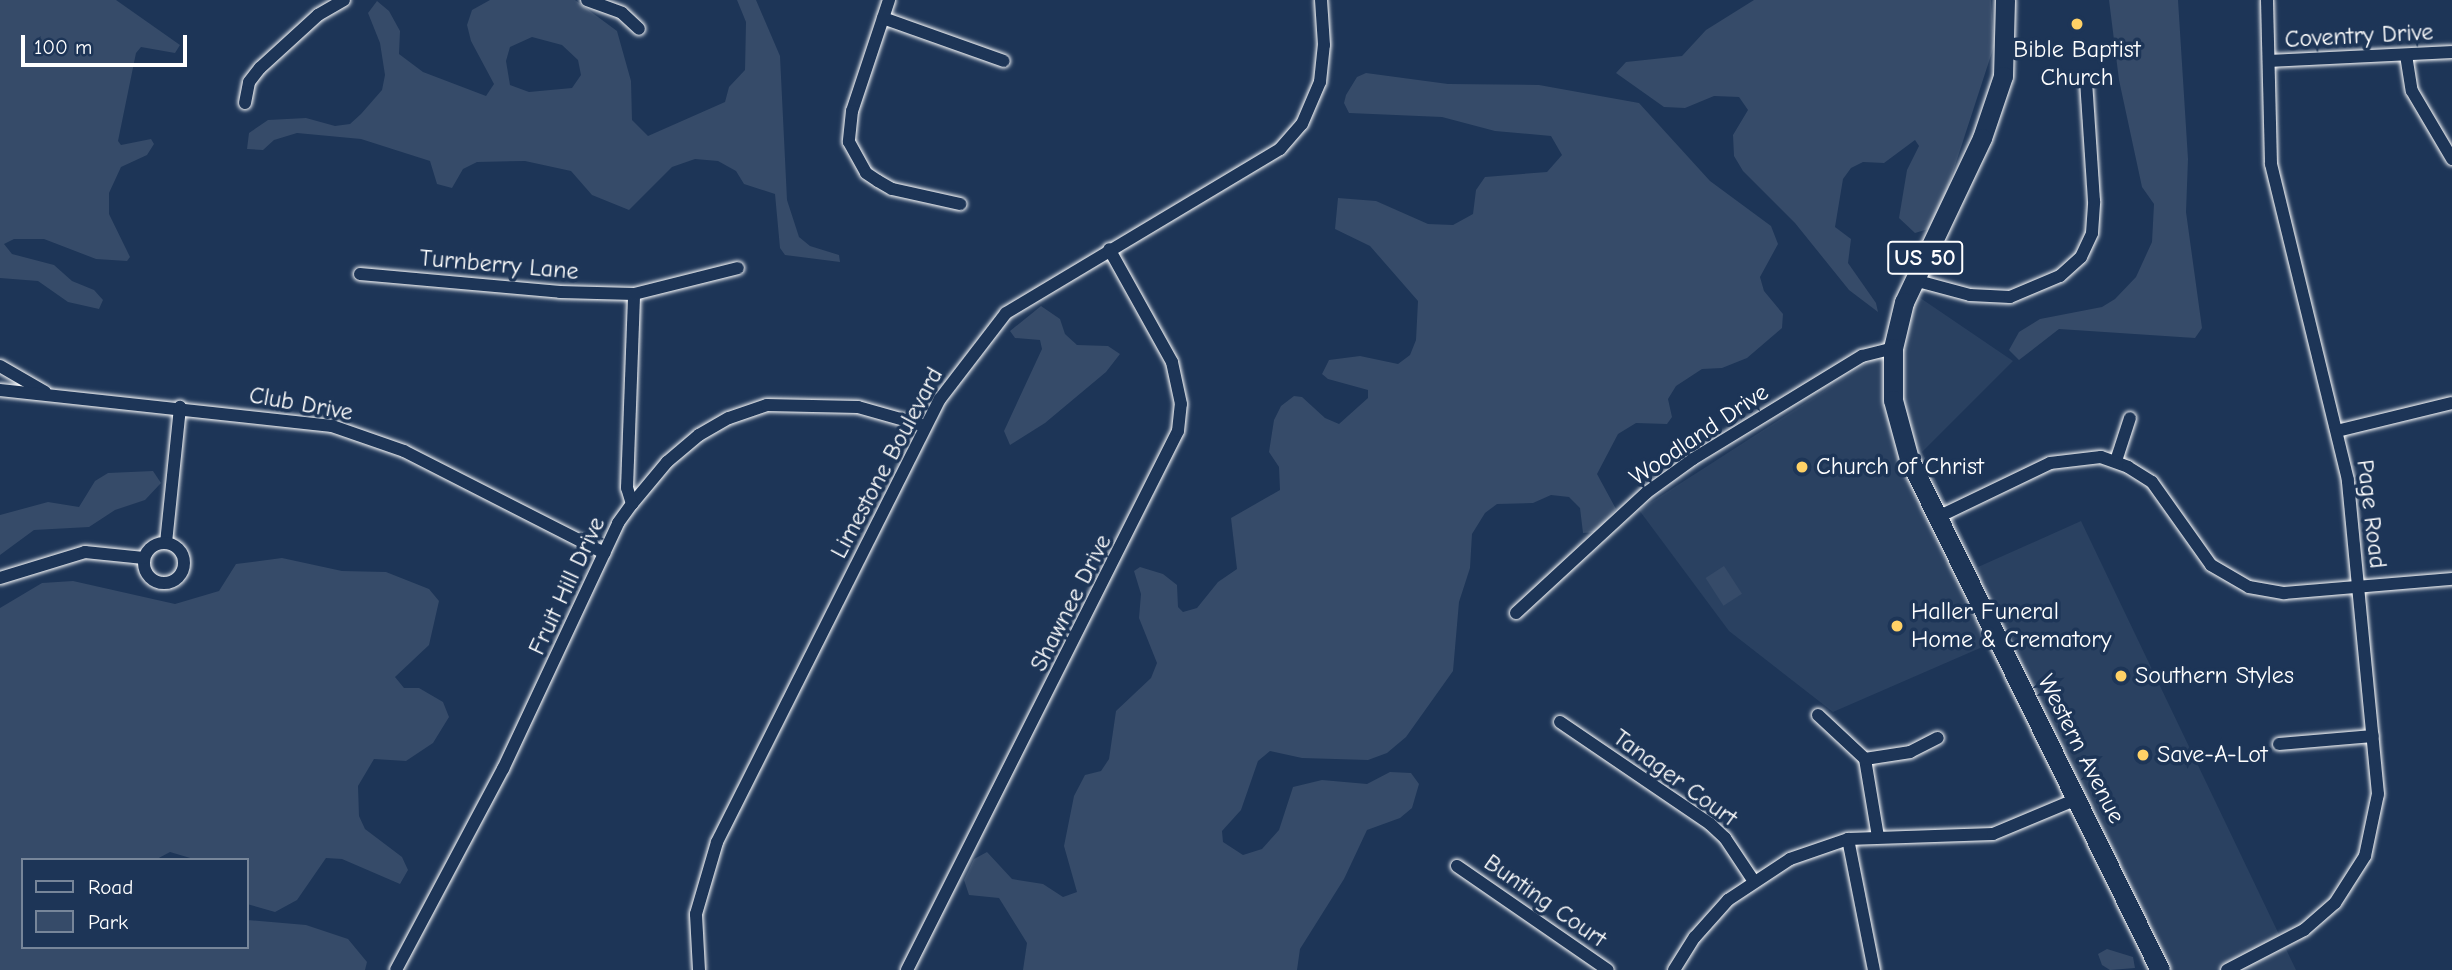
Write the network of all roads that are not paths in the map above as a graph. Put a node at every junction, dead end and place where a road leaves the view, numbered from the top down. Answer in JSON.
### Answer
{"nodes":[{"id":1,"x":344,"y":0,"type":"edge"},
{"id":2,"x":587,"y":0,"type":"edge"},
{"id":3,"x":889,"y":0,"type":"edge"},
{"id":4,"x":1321,"y":0,"type":"edge"},
{"id":5,"x":2005,"y":0,"type":"edge"},
{"id":6,"x":2267,"y":0,"type":"edge"},
{"id":7,"x":883,"y":19,"type":"junction"},
{"id":8,"x":639,"y":29,"type":"dead end"},
{"id":9,"x":2452,"y":52,"type":"edge"},
{"id":10,"x":2406,"y":55,"type":"junction"},
{"id":11,"x":1004,"y":61,"type":"dead end"},
{"id":12,"x":2269,"y":61,"type":"junction"},
{"id":13,"x":2086,"y":82,"type":"dead end"},
{"id":14,"x":245,"y":103,"type":"dead end"},
{"id":15,"x":2452,"y":159,"type":"edge"},
{"id":16,"x":960,"y":204,"type":"dead end"},
{"id":17,"x":1109,"y":249,"type":"junction"},
{"id":18,"x":738,"y":268,"type":"dead end"},
{"id":19,"x":360,"y":274,"type":"dead end"},
{"id":20,"x":1914,"y":279,"type":"junction"},
{"id":21,"x":634,"y":294,"type":"junction"},
{"id":22,"x":1893,"y":348,"type":"junction"},
{"id":23,"x":0,"y":366,"type":"edge"},
{"id":24,"x":0,"y":390,"type":"edge"},
{"id":25,"x":49,"y":394,"type":"junction"},
{"id":26,"x":2452,"y":403,"type":"edge"},
{"id":27,"x":180,"y":407,"type":"junction"},
{"id":28,"x":2130,"y":418,"type":"dead end"},
{"id":29,"x":925,"y":426,"type":"junction"},
{"id":30,"x":2337,"y":431,"type":"junction"},
{"id":31,"x":2116,"y":461,"type":"junction"},
{"id":32,"x":632,"y":504,"type":"junction"},
{"id":33,"x":1938,"y":517,"type":"junction"},
{"id":34,"x":166,"y":543,"type":"junction"},
{"id":35,"x":604,"y":552,"type":"junction"},
{"id":36,"x":144,"y":558,"type":"junction"},
{"id":37,"x":0,"y":578,"type":"edge"},
{"id":38,"x":2452,"y":579,"type":"edge"},
{"id":39,"x":2359,"y":585,"type":"junction"},
{"id":40,"x":1516,"y":613,"type":"dead end"},
{"id":41,"x":1818,"y":715,"type":"dead end"},
{"id":42,"x":1560,"y":722,"type":"dead end"},
{"id":43,"x":2373,"y":736,"type":"junction"},
{"id":44,"x":1938,"y":738,"type":"dead end"},
{"id":45,"x":2279,"y":744,"type":"dead end"},
{"id":46,"x":1865,"y":759,"type":"junction"},
{"id":47,"x":2079,"y":798,"type":"junction"},
{"id":48,"x":1878,"y":837,"type":"junction"},
{"id":49,"x":1848,"y":839,"type":"junction"},
{"id":50,"x":1457,"y":866,"type":"dead end"},
{"id":51,"x":1753,"y":880,"type":"junction"},
{"id":52,"x":396,"y":970,"type":"edge"},
{"id":53,"x":699,"y":970,"type":"edge"},
{"id":54,"x":907,"y":970,"type":"edge"},
{"id":55,"x":1608,"y":970,"type":"edge"},
{"id":56,"x":1674,"y":970,"type":"edge"},
{"id":57,"x":1874,"y":970,"type":"edge"},
{"id":58,"x":2160,"y":970,"type":"edge"},
{"id":59,"x":2227,"y":970,"type":"edge"}],
"edges":[{"from":1,"to":14,"type":"street"},
{"from":2,"to":8,"type":"street"},
{"from":3,"to":7,"type":"street"},
{"from":4,"to":17,"type":"street","name":"Limestone Boulevard"},
{"from":5,"to":20,"type":"main road","name":"Western Avenue","number":"US 50"},
{"from":6,"to":12,"type":"street","name":"Page Road"},
{"from":7,"to":11,"type":"street"},
{"from":7,"to":16,"type":"street"},
{"from":9,"to":10,"type":"street","name":"Coventry Drive"},
{"from":10,"to":12,"type":"street","name":"Coventry Drive"},
{"from":10,"to":15,"type":"street"},
{"from":12,"to":30,"type":"street","name":"Page Road"},
{"from":13,"to":20,"type":"street"},
{"from":17,"to":29,"type":"street","name":"Limestone Boulevard"},
{"from":17,"to":54,"type":"street","name":"Shawnee Drive"},
{"from":18,"to":21,"type":"street"},
{"from":19,"to":21,"type":"street","name":"Turnberry Lane"},
{"from":20,"to":22,"type":"main road","name":"Western Avenue","number":"US 50"},
{"from":21,"to":32,"type":"street","name":"Fruit Hill Drive"},
{"from":22,"to":33,"type":"main road","name":"Western Avenue","number":"US 50"},
{"from":22,"to":40,"type":"street","name":"Woodland Drive"},
{"from":23,"to":25,"type":"street","name":"Club Drive"},
{"from":24,"to":25,"type":"street","name":"Club Drive"},
{"from":25,"to":27,"type":"street","name":"Club Drive"},
{"from":26,"to":30,"type":"street"},
{"from":27,"to":34,"type":"street"},
{"from":27,"to":35,"type":"street","name":"Club Drive"},
{"from":28,"to":31,"type":"street"},
{"from":29,"to":32,"type":"street"},
{"from":29,"to":53,"type":"street","name":"Limestone Boulevard"},
{"from":30,"to":39,"type":"street","name":"Page Road"},
{"from":31,"to":33,"type":"street"},
{"from":31,"to":39,"type":"street"},
{"from":32,"to":35,"type":"street","name":"Fruit Hill Drive"},
{"from":33,"to":47,"type":"main road","name":"Western Avenue","number":"US 50"},
{"from":34,"to":36,"type":"street"},
{"from":34,"to":36,"type":"street"},
{"from":35,"to":52,"type":"street","name":"Fruit Hill Drive"},
{"from":36,"to":37,"type":"street"},
{"from":38,"to":39,"type":"street"},
{"from":39,"to":43,"type":"street","name":"Page Road"},
{"from":41,"to":46,"type":"street"},
{"from":42,"to":51,"type":"street","name":"Tanager Court"},
{"from":43,"to":45,"type":"street"},
{"from":43,"to":59,"type":"street","name":"Page Road"},
{"from":44,"to":46,"type":"street"},
{"from":46,"to":48,"type":"street"},
{"from":47,"to":48,"type":"street"},
{"from":47,"to":58,"type":"main road","name":"Western Avenue","number":"US 50"},
{"from":48,"to":49,"type":"street"},
{"from":49,"to":51,"type":"street"},
{"from":49,"to":57,"type":"street"},
{"from":50,"to":55,"type":"street","name":"Bunting Court"},
{"from":51,"to":56,"type":"street"}]}
